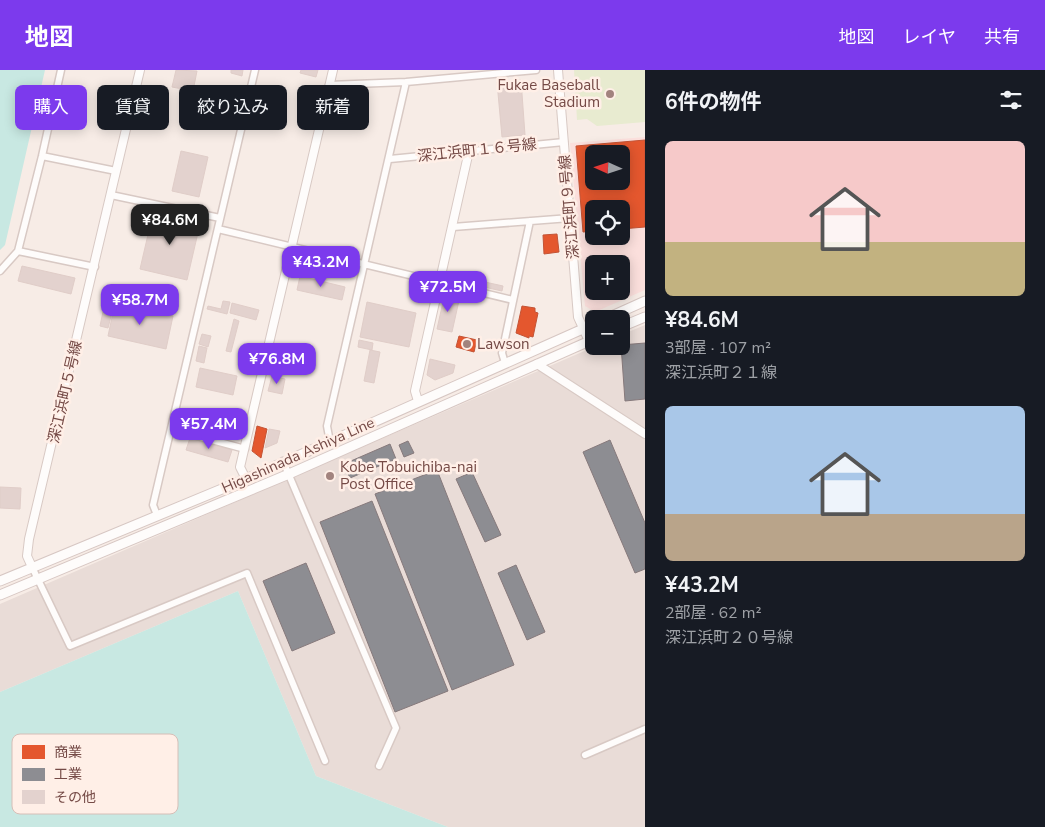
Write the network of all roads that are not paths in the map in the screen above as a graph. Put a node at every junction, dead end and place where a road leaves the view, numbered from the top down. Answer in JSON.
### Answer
{"nodes":[{"id":1,"x":61,"y":70,"type":"edge"},
{"id":2,"x":140,"y":70,"type":"edge"},
{"id":3,"x":255,"y":70,"type":"edge"},
{"id":4,"x":332,"y":70,"type":"edge"},
{"id":5,"x":536,"y":70,"type":"edge"},
{"id":6,"x":558,"y":70,"type":"edge"},
{"id":7,"x":406,"y":82,"type":"junction"},
{"id":8,"x":329,"y":85,"type":"joint"},
{"id":9,"x":319,"y":130,"type":"edge"},
{"id":10,"x":564,"y":142,"type":"junction"},
{"id":11,"x":469,"y":151,"type":"junction"},
{"id":12,"x":42,"y":156,"type":"junction"},
{"id":13,"x":390,"y":159,"type":"junction"},
{"id":14,"x":116,"y":171,"type":"junction"},
{"id":15,"x":111,"y":195,"type":"junction"},
{"id":16,"x":220,"y":218,"type":"junction"},
{"id":17,"x":570,"y":218,"type":"junction"},
{"id":18,"x":530,"y":221,"type":"junction"},
{"id":19,"x":453,"y":227,"type":"junction"},
{"id":20,"x":218,"y":229,"type":"junction"},
{"id":21,"x":291,"y":248,"type":"junction"},
{"id":22,"x":18,"y":251,"type":"junction"},
{"id":23,"x":363,"y":264,"type":"junction"},
{"id":24,"x":94,"y":267,"type":"junction"},
{"id":25,"x":0,"y":271,"type":"edge"},
{"id":26,"x":440,"y":283,"type":"junction"},
{"id":27,"x":513,"y":300,"type":"junction"},
{"id":28,"x":645,"y":301,"type":"edge"},
{"id":29,"x":625,"y":310,"type":"edge"},
{"id":30,"x":645,"y":317,"type":"edge"},
{"id":31,"x":630,"y":324,"type":"edge"},
{"id":32,"x":583,"y":329,"type":"junction"},
{"id":33,"x":585,"y":332,"type":"edge"},
{"id":34,"x":585,"y":343,"type":"edge"},
{"id":35,"x":505,"y":363,"type":"junction"},
{"id":36,"x":537,"y":364,"type":"junction"},
{"id":37,"x":418,"y":401,"type":"junction"},
{"id":38,"x":171,"y":429,"type":"junction"},
{"id":39,"x":645,"y":434,"type":"edge"},
{"id":40,"x":330,"y":442,"type":"junction"},
{"id":41,"x":245,"y":449,"type":"junction"},
{"id":42,"x":284,"y":461,"type":"junction"},
{"id":43,"x":289,"y":474,"type":"junction"},
{"id":44,"x":246,"y":479,"type":"junction"},
{"id":45,"x":157,"y":515,"type":"junction"},
{"id":46,"x":32,"y":567,"type":"junction"},
{"id":47,"x":39,"y":579,"type":"junction"},
{"id":48,"x":0,"y":580,"type":"edge"},
{"id":49,"x":0,"y":596,"type":"edge"},
{"id":50,"x":645,"y":729,"type":"edge"},
{"id":51,"x":585,"y":755,"type":"dead end"},
{"id":52,"x":325,"y":761,"type":"dead end"},
{"id":53,"x":379,"y":766,"type":"dead end"}],
"edges":[{"from":1,"to":12,"type":"street"},
{"from":2,"to":14,"type":"street","name":"深江浜町５号線"},
{"from":3,"to":16,"type":"street"},
{"from":4,"to":8,"type":"street"},
{"from":5,"to":7,"type":"street"},
{"from":6,"to":10,"type":"street","name":"深江浜町９号線"},
{"from":7,"to":8,"type":"street"},
{"from":7,"to":13,"type":"street"},
{"from":9,"to":21,"type":"street"},
{"from":10,"to":11,"type":"street","name":"深江浜町１６号線"},
{"from":10,"to":17,"type":"street","name":"深江浜町９号線"},
{"from":11,"to":13,"type":"street","name":"深江浜町１６号線"},
{"from":11,"to":19,"type":"street"},
{"from":12,"to":14,"type":"street"},
{"from":12,"to":22,"type":"street"},
{"from":13,"to":23,"type":"street"},
{"from":14,"to":15,"type":"street","name":"深江浜町５号線"},
{"from":15,"to":16,"type":"street"},
{"from":15,"to":24,"type":"street","name":"深江浜町５号線"},
{"from":16,"to":20,"type":"street"},
{"from":17,"to":18,"type":"street"},
{"from":17,"to":32,"type":"street","name":"深江浜町９号線"},
{"from":18,"to":19,"type":"street"},
{"from":18,"to":27,"type":"street"},
{"from":19,"to":26,"type":"street"},
{"from":20,"to":21,"type":"street"},
{"from":20,"to":38,"type":"street"},
{"from":21,"to":23,"type":"street"},
{"from":21,"to":41,"type":"street"},
{"from":22,"to":24,"type":"street"},
{"from":22,"to":25,"type":"street"},
{"from":23,"to":26,"type":"street"},
{"from":23,"to":40,"type":"street"},
{"from":24,"to":46,"type":"street","name":"深江浜町５号線"},
{"from":26,"to":27,"type":"street"},
{"from":26,"to":37,"type":"street"},
{"from":27,"to":35,"type":"street"},
{"from":28,"to":29,"type":"main road"},
{"from":30,"to":31,"type":"main road"},
{"from":32,"to":33,"type":"street","name":"深江浜町９号線"},
{"from":32,"to":35,"type":"main road","name":"Higashinada Ashiya Line"},
{"from":34,"to":36,"type":"main road","name":"Higashinada Ashiya Line"},
{"from":35,"to":37,"type":"main road","name":"Higashinada Ashiya Line"},
{"from":36,"to":39,"type":"street"},
{"from":36,"to":43,"type":"main road","name":"Higashinada Ashiya Line"},
{"from":37,"to":40,"type":"main road","name":"Higashinada Ashiya Line"},
{"from":38,"to":41,"type":"street"},
{"from":38,"to":45,"type":"street"},
{"from":40,"to":42,"type":"main road","name":"Higashinada Ashiya Line"},
{"from":41,"to":44,"type":"street"},
{"from":42,"to":43,"type":"street"},
{"from":42,"to":44,"type":"main road","name":"Higashinada Ashiya Line"},
{"from":43,"to":47,"type":"main road","name":"Higashinada Ashiya Line"},
{"from":43,"to":53,"type":"street"},
{"from":44,"to":45,"type":"main road","name":"Higashinada Ashiya Line"},
{"from":45,"to":46,"type":"main road","name":"Higashinada Ashiya Line"},
{"from":46,"to":47,"type":"street"},
{"from":46,"to":48,"type":"main road","name":"Higashinada Ashiya Line"},
{"from":47,"to":49,"type":"main road","name":"Higashinada Ashiya Line"},
{"from":47,"to":52,"type":"street"},
{"from":50,"to":51,"type":"street"}]}
